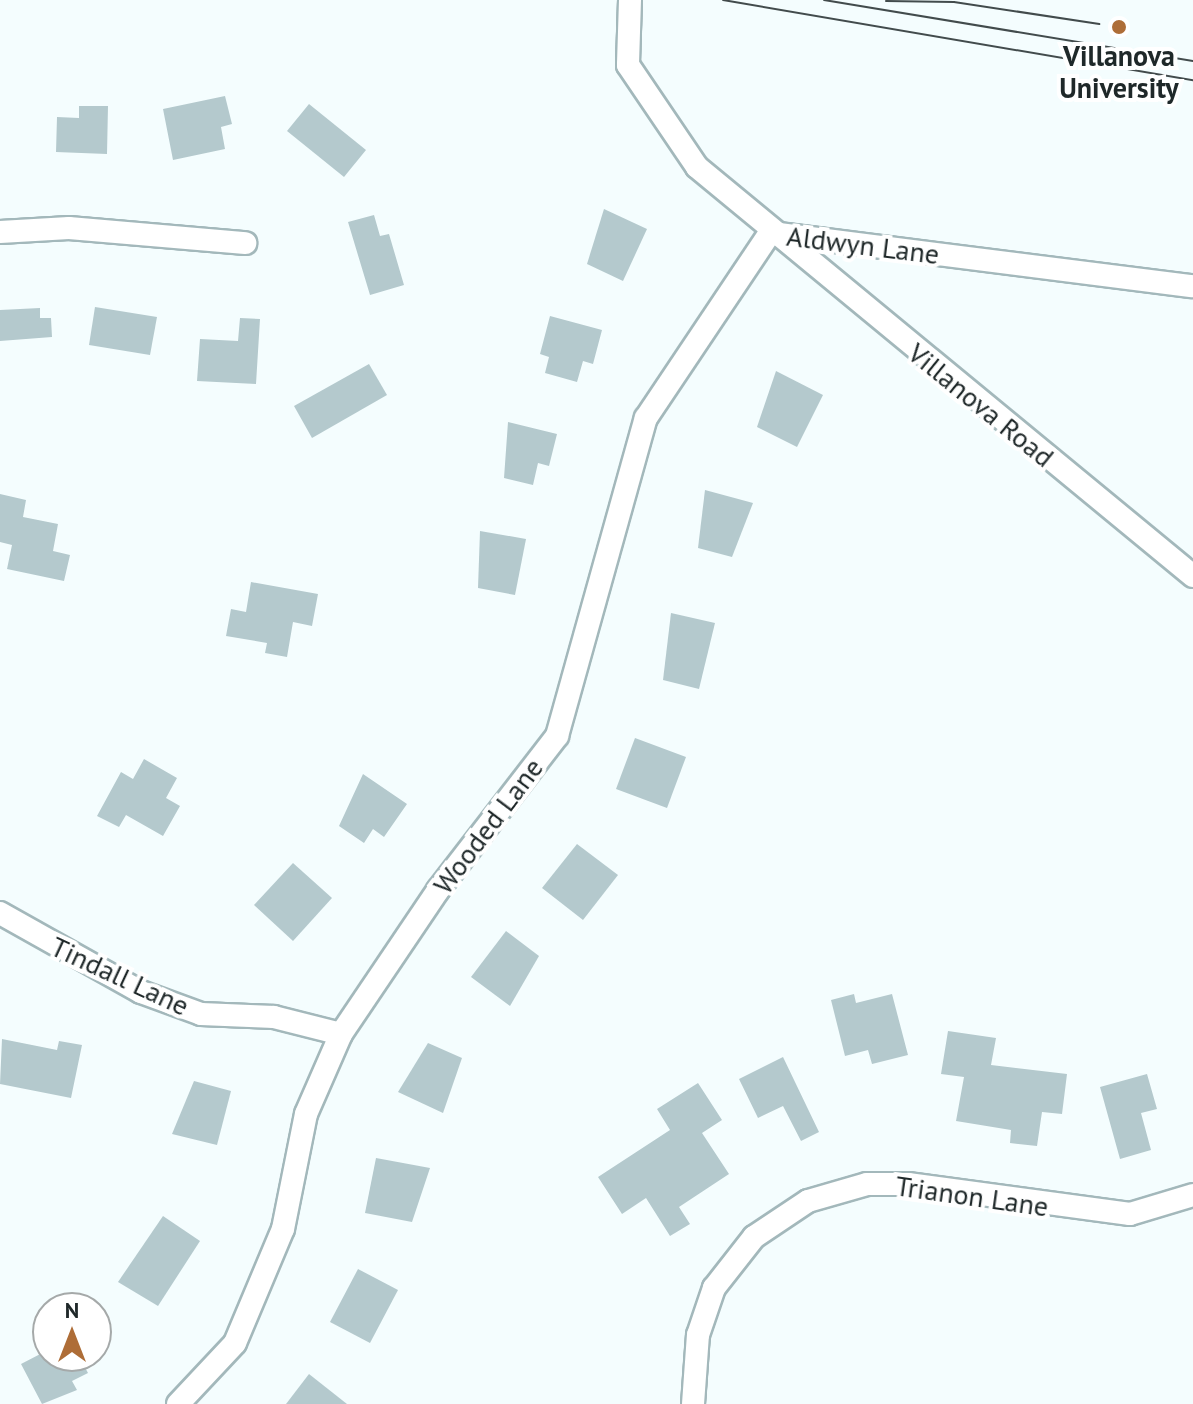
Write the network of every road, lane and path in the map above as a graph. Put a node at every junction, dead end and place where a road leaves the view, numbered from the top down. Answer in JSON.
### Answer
{"nodes":[{"id":1,"x":630,"y":0,"type":"edge"},
{"id":2,"x":0,"y":232,"type":"edge"},
{"id":3,"x":770,"y":233,"type":"junction"},
{"id":4,"x":245,"y":243,"type":"dead end"},
{"id":5,"x":1193,"y":286,"type":"edge"},
{"id":6,"x":1193,"y":576,"type":"edge"},
{"id":7,"x":0,"y":913,"type":"edge"},
{"id":8,"x":341,"y":1034,"type":"junction"},
{"id":9,"x":1193,"y":1195,"type":"edge"},
{"id":10,"x":178,"y":1404,"type":"edge"},
{"id":11,"x":693,"y":1404,"type":"edge"}],
"edges":[{"from":1,"to":3,"type":"street","name":"Aldwyn Lane"},
{"from":2,"to":4,"type":"street"},
{"from":3,"to":5,"type":"street","name":"Aldwyn Lane"},
{"from":3,"to":6,"type":"street","name":"Villanova Road"},
{"from":3,"to":8,"type":"street","name":"Wooded Lane"},
{"from":7,"to":8,"type":"street","name":"Tindall Lane"},
{"from":8,"to":10,"type":"street","name":"Wooded Lane"},
{"from":9,"to":11,"type":"street","name":"Trianon Lane"}]}
